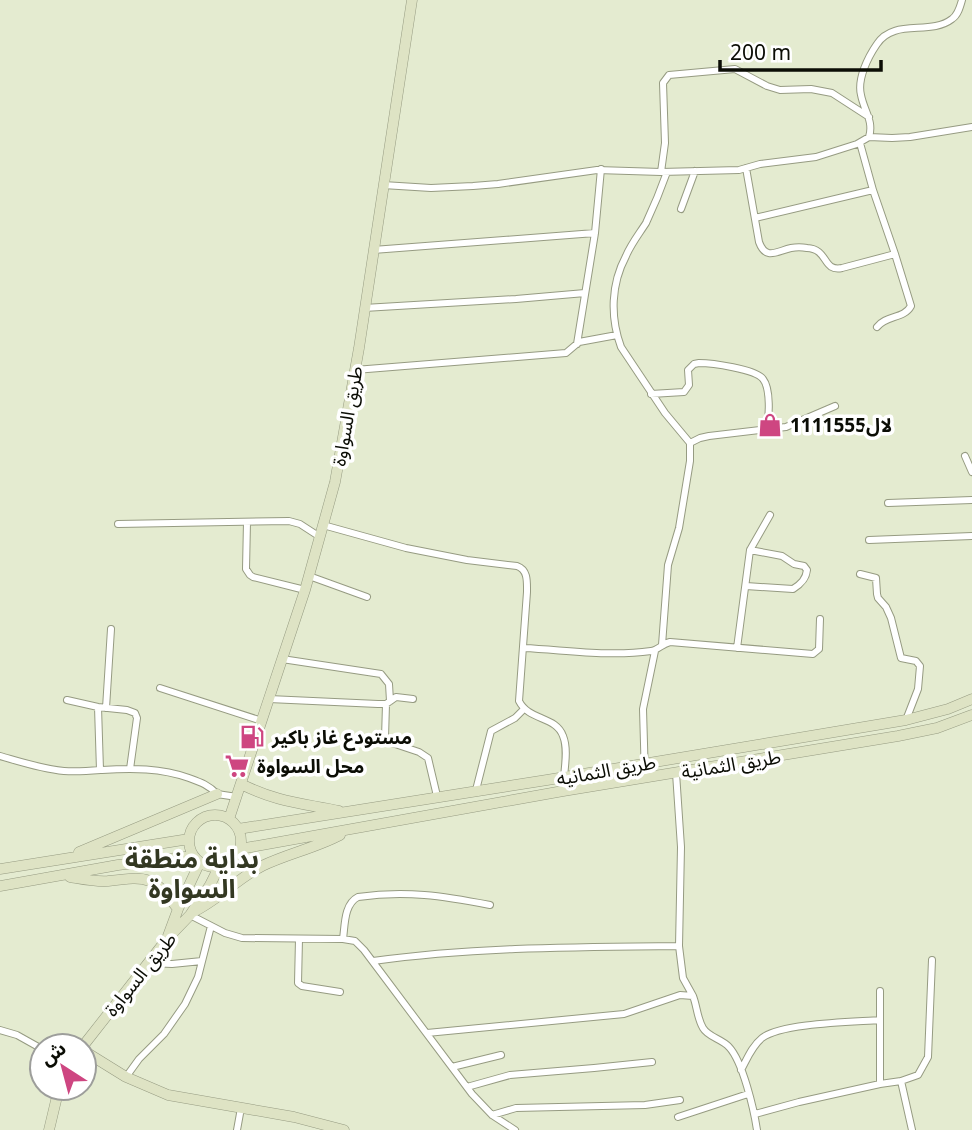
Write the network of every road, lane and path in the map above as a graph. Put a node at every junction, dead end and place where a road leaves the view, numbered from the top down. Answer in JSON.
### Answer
{"nodes":[{"id":1,"x":412,"y":0,"type":"edge"},
{"id":2,"x":962,"y":0,"type":"edge"},
{"id":3,"x":869,"y":117,"type":"junction"},
{"id":4,"x":972,"y":127,"type":"edge"},
{"id":5,"x":869,"y":137,"type":"junction"},
{"id":6,"x":860,"y":143,"type":"junction"},
{"id":7,"x":746,"y":168,"type":"junction"},
{"id":8,"x":601,"y":169,"type":"junction"},
{"id":9,"x":695,"y":171,"type":"junction"},
{"id":10,"x":664,"y":172,"type":"junction"},
{"id":11,"x":383,"y":185,"type":"junction"},
{"id":12,"x":873,"y":190,"type":"junction"},
{"id":13,"x":681,"y":209,"type":"dead end"},
{"id":14,"x":755,"y":218,"type":"junction"},
{"id":15,"x":595,"y":233,"type":"junction"},
{"id":16,"x":373,"y":250,"type":"junction"},
{"id":17,"x":895,"y":254,"type":"junction"},
{"id":18,"x":584,"y":293,"type":"junction"},
{"id":19,"x":364,"y":309,"type":"junction"},
{"id":20,"x":877,"y":327,"type":"dead end"},
{"id":21,"x":617,"y":335,"type":"junction"},
{"id":22,"x":577,"y":344,"type":"junction"},
{"id":23,"x":355,"y":370,"type":"junction"},
{"id":24,"x":652,"y":394,"type":"junction"},
{"id":25,"x":835,"y":406,"type":"dead end"},
{"id":26,"x":767,"y":429,"type":"junction"},
{"id":27,"x":690,"y":443,"type":"junction"},
{"id":28,"x":965,"y":456,"type":"dead end"},
{"id":29,"x":972,"y":471,"type":"edge"},
{"id":30,"x":972,"y":500,"type":"edge"},
{"id":31,"x":888,"y":503,"type":"dead end"},
{"id":32,"x":770,"y":514,"type":"dead end"},
{"id":33,"x":247,"y":522,"type":"junction"},
{"id":34,"x":118,"y":524,"type":"dead end"},
{"id":35,"x":323,"y":525,"type":"junction"},
{"id":36,"x":972,"y":536,"type":"edge"},
{"id":37,"x":320,"y":537,"type":"junction"},
{"id":38,"x":869,"y":540,"type":"dead end"},
{"id":39,"x":750,"y":550,"type":"junction"},
{"id":40,"x":860,"y":574,"type":"dead end"},
{"id":41,"x":309,"y":576,"type":"junction"},
{"id":42,"x":746,"y":586,"type":"junction"},
{"id":43,"x":305,"y":590,"type":"junction"},
{"id":44,"x":367,"y":597,"type":"dead end"},
{"id":45,"x":820,"y":619,"type":"dead end"},
{"id":46,"x":111,"y":629,"type":"dead end"},
{"id":47,"x":662,"y":645,"type":"junction"},
{"id":48,"x":524,"y":648,"type":"junction"},
{"id":49,"x":737,"y":648,"type":"junction"},
{"id":50,"x":655,"y":651,"type":"junction"},
{"id":51,"x":282,"y":659,"type":"junction"},
{"id":52,"x":160,"y":688,"type":"dead end"},
{"id":53,"x":269,"y":699,"type":"junction"},
{"id":54,"x":412,"y":699,"type":"dead end"},
{"id":55,"x":972,"y":699,"type":"edge"},
{"id":56,"x":67,"y":700,"type":"dead end"},
{"id":57,"x":388,"y":702,"type":"junction"},
{"id":58,"x":102,"y":708,"type":"junction"},
{"id":59,"x":523,"y":709,"type":"junction"},
{"id":60,"x":972,"y":715,"type":"edge"},
{"id":61,"x":906,"y":720,"type":"junction"},
{"id":62,"x":262,"y":721,"type":"junction"},
{"id":63,"x":0,"y":756,"type":"edge"},
{"id":64,"x":645,"y":764,"type":"junction"},
{"id":65,"x":130,"y":769,"type":"junction"},
{"id":66,"x":100,"y":770,"type":"junction"},
{"id":67,"x":676,"y":773,"type":"junction"},
{"id":68,"x":564,"y":777,"type":"junction"},
{"id":69,"x":645,"y":778,"type":"junction"},
{"id":70,"x":241,"y":784,"type":"junction"},
{"id":71,"x":476,"y":790,"type":"junction"},
{"id":72,"x":217,"y":794,"type":"junction"},
{"id":73,"x":437,"y":796,"type":"junction"},
{"id":74,"x":237,"y":797,"type":"junction"},
{"id":75,"x":346,"y":812,"type":"junction"},
{"id":76,"x":229,"y":819,"type":"junction"},
{"id":77,"x":238,"y":829,"type":"junction"},
{"id":78,"x":347,"y":831,"type":"junction"},
{"id":79,"x":189,"y":839,"type":"junction"},
{"id":80,"x":240,"y":849,"type":"junction"},
{"id":81,"x":63,"y":859,"type":"junction"},
{"id":82,"x":197,"y":859,"type":"junction"},
{"id":83,"x":219,"y":867,"type":"junction"},
{"id":84,"x":0,"y":869,"type":"edge"},
{"id":85,"x":62,"y":876,"type":"junction"},
{"id":86,"x":0,"y":886,"type":"edge"},
{"id":87,"x":490,"y":905,"type":"dead end"},
{"id":88,"x":178,"y":909,"type":"junction"},
{"id":89,"x":191,"y":913,"type":"junction"},
{"id":90,"x":211,"y":926,"type":"junction"},
{"id":91,"x":167,"y":939,"type":"junction"},
{"id":92,"x":299,"y":939,"type":"junction"},
{"id":93,"x":343,"y":939,"type":"junction"},
{"id":94,"x":679,"y":946,"type":"junction"},
{"id":95,"x":932,"y":960,"type":"dead end"},
{"id":96,"x":202,"y":961,"type":"junction"},
{"id":97,"x":373,"y":961,"type":"junction"},
{"id":98,"x":148,"y":963,"type":"junction"},
{"id":99,"x":880,"y":991,"type":"dead end"},
{"id":100,"x":340,"y":992,"type":"dead end"},
{"id":101,"x":693,"y":996,"type":"junction"},
{"id":102,"x":880,"y":1020,"type":"junction"},
{"id":103,"x":0,"y":1030,"type":"edge"},
{"id":104,"x":94,"y":1032,"type":"edge"},
{"id":105,"x":427,"y":1033,"type":"junction"},
{"id":106,"x":28,"y":1041,"type":"edge"},
{"id":107,"x":501,"y":1055,"type":"dead end"},
{"id":108,"x":98,"y":1060,"type":"edge"},
{"id":109,"x":652,"y":1062,"type":"dead end"},
{"id":110,"x":452,"y":1067,"type":"junction"},
{"id":111,"x":741,"y":1070,"type":"junction"},
{"id":112,"x":126,"y":1077,"type":"junction"},
{"id":113,"x":901,"y":1081,"type":"junction"},
{"id":114,"x":880,"y":1084,"type":"junction"},
{"id":115,"x":467,"y":1087,"type":"junction"},
{"id":116,"x":748,"y":1094,"type":"junction"},
{"id":117,"x":680,"y":1100,"type":"dead end"},
{"id":118,"x":56,"y":1102,"type":"edge"},
{"id":119,"x":241,"y":1108,"type":"junction"},
{"id":120,"x":755,"y":1114,"type":"junction"},
{"id":121,"x":492,"y":1115,"type":"junction"},
{"id":122,"x":678,"y":1117,"type":"dead end"},
{"id":123,"x":307,"y":1125,"type":"edge"},
{"id":124,"x":49,"y":1130,"type":"edge"},
{"id":125,"x":237,"y":1130,"type":"edge"},
{"id":126,"x":344,"y":1130,"type":"edge"},
{"id":127,"x":515,"y":1130,"type":"edge"},
{"id":128,"x":757,"y":1130,"type":"edge"},
{"id":129,"x":912,"y":1130,"type":"edge"}],
"edges":[{"from":1,"to":11,"type":"street","name":"طريق السواوة"},
{"from":2,"to":3,"type":"street"},
{"from":3,"to":5,"type":"street"},
{"from":3,"to":10,"type":"street"},
{"from":4,"to":5,"type":"street"},
{"from":5,"to":6,"type":"street"},
{"from":6,"to":7,"type":"street"},
{"from":6,"to":12,"type":"street"},
{"from":7,"to":9,"type":"street"},
{"from":7,"to":14,"type":"street"},
{"from":8,"to":10,"type":"street"},
{"from":8,"to":11,"type":"street"},
{"from":8,"to":15,"type":"street"},
{"from":9,"to":10,"type":"street"},
{"from":9,"to":13,"type":"street"},
{"from":10,"to":21,"type":"street"},
{"from":11,"to":16,"type":"street","name":"طريق السواوة"},
{"from":12,"to":14,"type":"street"},
{"from":12,"to":17,"type":"street"},
{"from":14,"to":17,"type":"street"},
{"from":15,"to":16,"type":"street"},
{"from":15,"to":18,"type":"street"},
{"from":16,"to":19,"type":"street","name":"طريق السواوة"},
{"from":17,"to":20,"type":"street"},
{"from":18,"to":19,"type":"street"},
{"from":18,"to":22,"type":"street"},
{"from":19,"to":23,"type":"street","name":"طريق السواوة"},
{"from":21,"to":22,"type":"street"},
{"from":21,"to":24,"type":"street"},
{"from":22,"to":23,"type":"street"},
{"from":23,"to":35,"type":"street","name":"طريق السواوة"},
{"from":24,"to":26,"type":"street"},
{"from":24,"to":27,"type":"street"},
{"from":25,"to":26,"type":"street"},
{"from":26,"to":27,"type":"street"},
{"from":27,"to":47,"type":"street"},
{"from":28,"to":29,"type":"street"},
{"from":30,"to":31,"type":"street"},
{"from":32,"to":39,"type":"street"},
{"from":33,"to":34,"type":"street"},
{"from":33,"to":37,"type":"street"},
{"from":33,"to":43,"type":"street"},
{"from":35,"to":37,"type":"street","name":"طريق السواوة"},
{"from":35,"to":48,"type":"street"},
{"from":36,"to":38,"type":"street"},
{"from":37,"to":41,"type":"street","name":"طريق السواوة"},
{"from":39,"to":42,"type":"street"},
{"from":39,"to":42,"type":"street"},
{"from":40,"to":61,"type":"street"},
{"from":41,"to":43,"type":"street","name":"طريق السواوة"},
{"from":41,"to":44,"type":"street"},
{"from":42,"to":49,"type":"street"},
{"from":43,"to":51,"type":"street","name":"طريق السواوة"},
{"from":45,"to":49,"type":"street"},
{"from":46,"to":58,"type":"street"},
{"from":47,"to":49,"type":"street"},
{"from":47,"to":50,"type":"street"},
{"from":48,"to":50,"type":"street"},
{"from":48,"to":59,"type":"street"},
{"from":50,"to":64,"type":"street"},
{"from":51,"to":53,"type":"street","name":"طريق السواوة"},
{"from":51,"to":57,"type":"street"},
{"from":52,"to":62,"type":"street"},
{"from":53,"to":57,"type":"street"},
{"from":53,"to":62,"type":"street","name":"طريق السواوة"},
{"from":54,"to":57,"type":"street"},
{"from":55,"to":61,"type":"street","name":"طريق الثمانيه"},
{"from":56,"to":58,"type":"street"},
{"from":57,"to":73,"type":"street"},
{"from":58,"to":65,"type":"street"},
{"from":58,"to":66,"type":"street"},
{"from":59,"to":68,"type":"street"},
{"from":59,"to":71,"type":"street"},
{"from":60,"to":67,"type":"street","name":"طريق الثمانية"},
{"from":61,"to":64,"type":"street","name":"طريق الثمانيه"},
{"from":62,"to":70,"type":"street","name":"طريق السواوة"},
{"from":63,"to":66,"type":"street"},
{"from":64,"to":68,"type":"street","name":"طريق الثمانيه"},
{"from":64,"to":69,"type":"street"},
{"from":65,"to":66,"type":"street"},
{"from":65,"to":72,"type":"street"},
{"from":67,"to":69,"type":"street","name":"طريق الثمانية"},
{"from":67,"to":94,"type":"street"},
{"from":68,"to":71,"type":"street","name":"طريق الثمانيه"},
{"from":69,"to":78,"type":"street","name":"طريق الثمانية"},
{"from":70,"to":74,"type":"street","name":"طريق السواوة"},
{"from":70,"to":75,"type":"street"},
{"from":71,"to":73,"type":"street","name":"طريق الثمانيه"},
{"from":72,"to":74,"type":"street"},
{"from":72,"to":81,"type":"street"},
{"from":73,"to":75,"type":"street","name":"طريق الثمانيه"},
{"from":74,"to":76,"type":"street","name":"طريق السواوة"},
{"from":75,"to":77,"type":"street","name":"طريق الثمانيه"},
{"from":76,"to":77,"type":"street"},
{"from":76,"to":79,"type":"street"},
{"from":77,"to":80,"type":"street"},
{"from":78,"to":80,"type":"street","name":"طريق الثمانية"},
{"from":78,"to":89,"type":"street"},
{"from":79,"to":81,"type":"street"},
{"from":79,"to":82,"type":"street"},
{"from":80,"to":83,"type":"street"},
{"from":81,"to":84,"type":"street"},
{"from":82,"to":83,"type":"street"},
{"from":82,"to":85,"type":"street"},
{"from":82,"to":88,"type":"street"},
{"from":83,"to":89,"type":"street","name":"طريق السواوة"},
{"from":85,"to":86,"type":"street"},
{"from":85,"to":88,"type":"street"},
{"from":87,"to":93,"type":"street"},
{"from":88,"to":91,"type":"street"},
{"from":89,"to":90,"type":"street"},
{"from":89,"to":91,"type":"street","name":"طريق السواوة"},
{"from":90,"to":92,"type":"street"},
{"from":90,"to":96,"type":"street"},
{"from":91,"to":98,"type":"street","name":"طريق السواوة"},
{"from":92,"to":93,"type":"street"},
{"from":92,"to":100,"type":"street"},
{"from":93,"to":97,"type":"street"},
{"from":94,"to":97,"type":"street"},
{"from":94,"to":101,"type":"street"},
{"from":95,"to":113,"type":"street"},
{"from":96,"to":98,"type":"street"},
{"from":96,"to":112,"type":"street"},
{"from":97,"to":105,"type":"street"},
{"from":98,"to":104,"type":"street","name":"طريق السواوة"},
{"from":99,"to":102,"type":"street"},
{"from":101,"to":105,"type":"street"},
{"from":101,"to":111,"type":"street"},
{"from":102,"to":111,"type":"street"},
{"from":102,"to":114,"type":"street"},
{"from":103,"to":106,"type":"street"},
{"from":105,"to":110,"type":"street"},
{"from":107,"to":110,"type":"street"},
{"from":108,"to":112,"type":"street"},
{"from":109,"to":115,"type":"street"},
{"from":110,"to":115,"type":"street"},
{"from":111,"to":116,"type":"street"},
{"from":112,"to":119,"type":"street"},
{"from":113,"to":114,"type":"street"},
{"from":113,"to":129,"type":"street"},
{"from":114,"to":120,"type":"street"},
{"from":115,"to":121,"type":"street"},
{"from":116,"to":120,"type":"street"},
{"from":116,"to":122,"type":"street"},
{"from":117,"to":121,"type":"street"},
{"from":118,"to":124,"type":"street"},
{"from":119,"to":123,"type":"street"},
{"from":119,"to":125,"type":"street"},
{"from":120,"to":128,"type":"street"},
{"from":121,"to":127,"type":"street"},
{"from":123,"to":126,"type":"street"}]}
